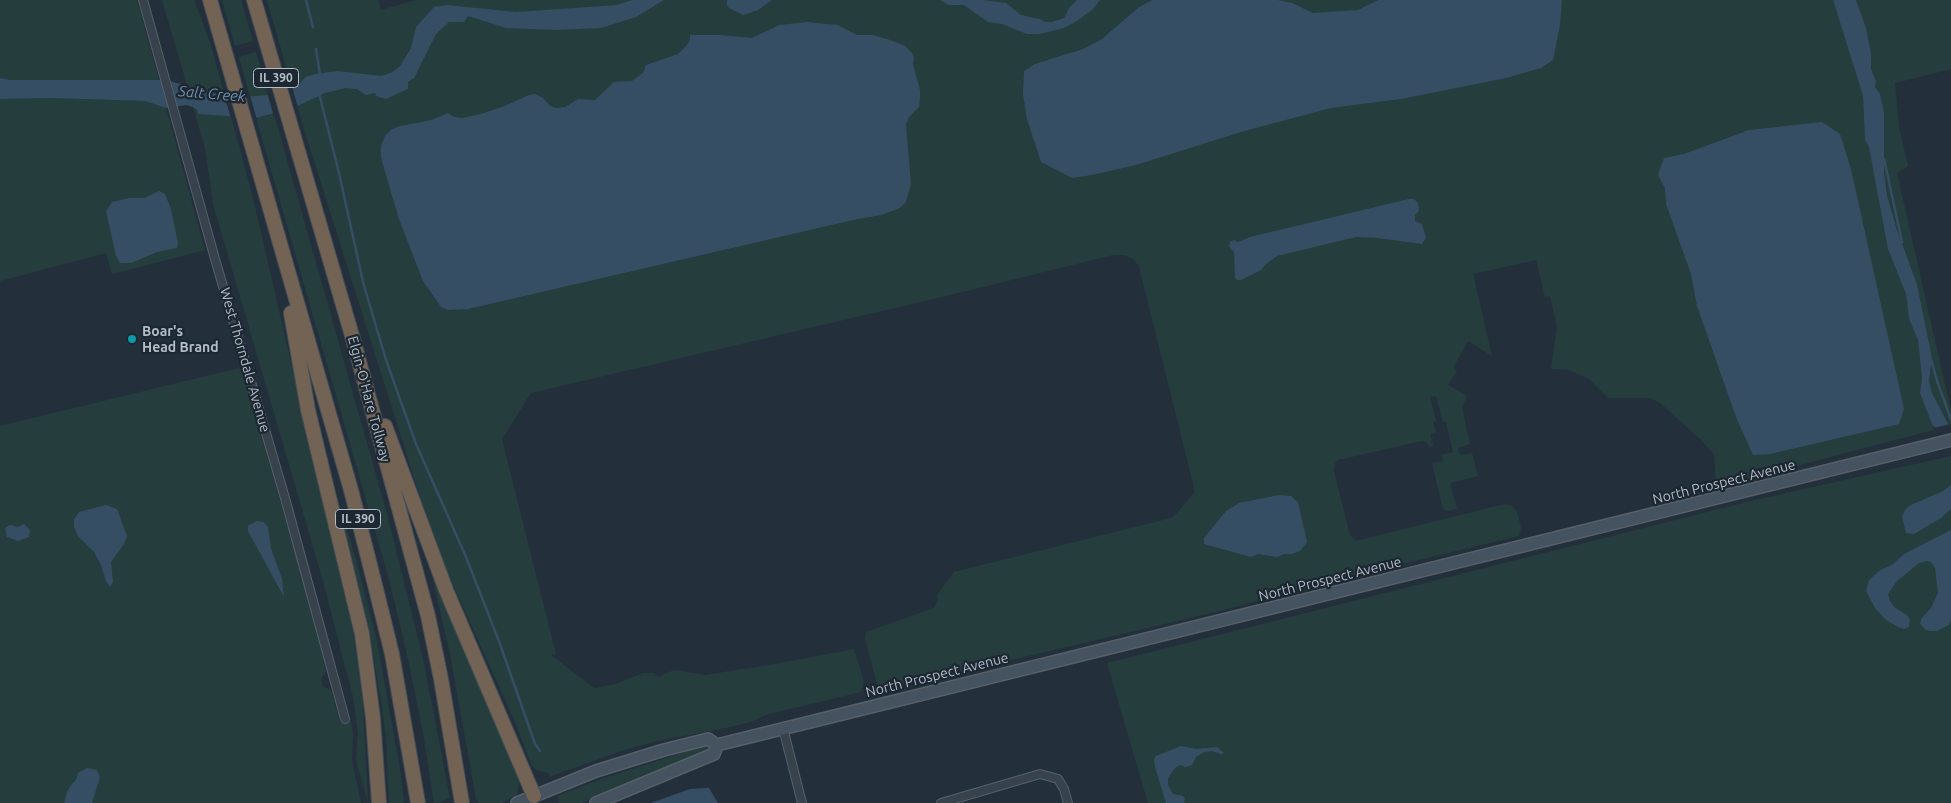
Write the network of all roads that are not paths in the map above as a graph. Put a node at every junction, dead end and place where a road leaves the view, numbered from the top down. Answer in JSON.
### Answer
{"nodes":[{"id":1,"x":143,"y":0,"type":"edge"},
{"id":2,"x":210,"y":0,"type":"edge"},
{"id":3,"x":254,"y":0,"type":"edge"},
{"id":4,"x":278,"y":240,"type":"junction"},
{"id":5,"x":353,"y":339,"type":"junction"},
{"id":6,"x":1951,"y":440,"type":"edge"},
{"id":7,"x":345,"y":719,"type":"dead end"},
{"id":8,"x":783,"y":728,"type":"junction"},
{"id":9,"x":717,"y":745,"type":"junction"},
{"id":10,"x":534,"y":796,"type":"junction"},
{"id":11,"x":462,"y":797,"type":"edge"},
{"id":12,"x":380,"y":803,"type":"edge"},
{"id":13,"x":418,"y":803,"type":"edge"},
{"id":14,"x":517,"y":803,"type":"edge"},
{"id":15,"x":596,"y":803,"type":"edge"},
{"id":16,"x":802,"y":803,"type":"edge"},
{"id":17,"x":941,"y":803,"type":"edge"},
{"id":18,"x":1068,"y":803,"type":"edge"}],
"edges":[{"from":1,"to":7,"type":"street","name":"West Thorndale Avenue"},
{"from":2,"to":4,"type":"highway","number":"IL 390"},
{"from":3,"to":5,"type":"highway","name":"Elgin-O'Hare Tollway","number":"IL 390"},
{"from":4,"to":12,"type":"highway"},
{"from":4,"to":13,"type":"highway","number":"IL 390"},
{"from":5,"to":10,"type":"highway"},
{"from":5,"to":11,"type":"highway","name":"Elgin-O'Hare Tollway","number":"IL 390"},
{"from":6,"to":8,"type":"main road","name":"North Prospect Avenue"},
{"from":8,"to":9,"type":"main road","name":"North Prospect Avenue"},
{"from":8,"to":16,"type":"street"},
{"from":9,"to":10,"type":"main road","name":"North Prospect Avenue"},
{"from":9,"to":15,"type":"main road","name":"North Prospect Avenue"},
{"from":10,"to":14,"type":"main road","name":"North Prospect Avenue"},
{"from":17,"to":18,"type":"street"}]}
